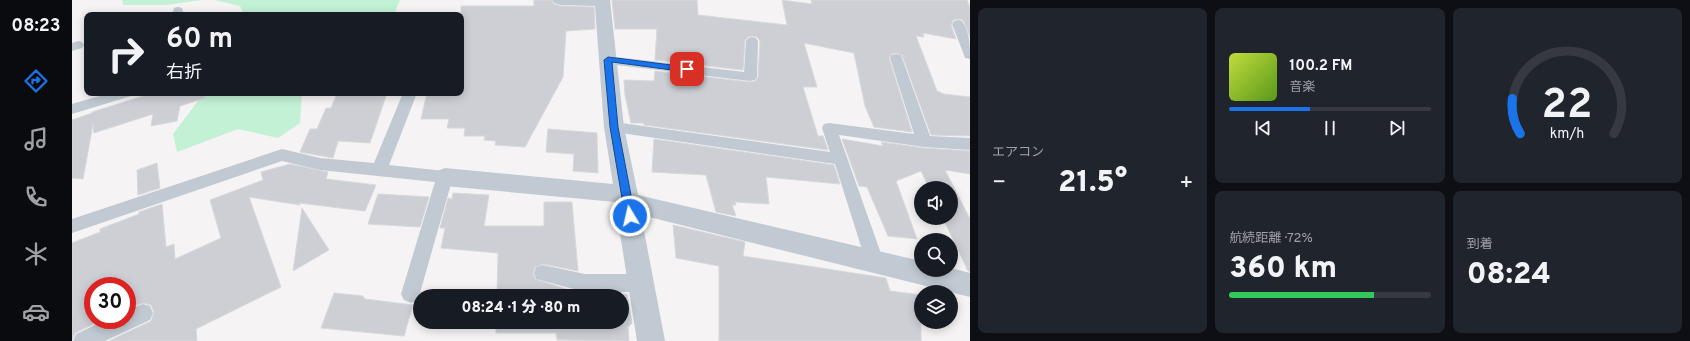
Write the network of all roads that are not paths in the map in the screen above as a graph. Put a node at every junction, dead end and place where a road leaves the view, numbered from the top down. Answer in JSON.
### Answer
{"nodes":[{"id":1,"x":560,"y":0,"type":"edge"},
{"id":2,"x":602,"y":1,"type":"edge"},
{"id":3,"x":958,"y":24,"type":"dead end"},
{"id":4,"x":752,"y":41,"type":"dead end"},
{"id":5,"x":970,"y":55,"type":"edge"},
{"id":6,"x":896,"y":58,"type":"dead end"},
{"id":7,"x":608,"y":60,"type":"junction"},
{"id":8,"x":116,"y":96,"type":"edge"},
{"id":9,"x":409,"y":96,"type":"edge"},
{"id":10,"x":72,"y":109,"type":"edge"},
{"id":11,"x":614,"y":127,"type":"junction"},
{"id":12,"x":924,"y":141,"type":"junction"},
{"id":13,"x":970,"y":144,"type":"edge"},
{"id":14,"x":841,"y":159,"type":"junction"},
{"id":15,"x":379,"y":170,"type":"junction"},
{"id":16,"x":445,"y":177,"type":"junction"},
{"id":17,"x":627,"y":198,"type":"junction"},
{"id":18,"x":72,"y":226,"type":"edge"},
{"id":19,"x":875,"y":262,"type":"junction"},
{"id":20,"x":543,"y":273,"type":"dead end"},
{"id":21,"x":641,"y":283,"type":"junction"},
{"id":22,"x":970,"y":285,"type":"edge"},
{"id":23,"x":411,"y":294,"type":"dead end"},
{"id":24,"x":143,"y":313,"type":"dead end"},
{"id":25,"x":83,"y":341,"type":"edge"},
{"id":26,"x":651,"y":341,"type":"edge"}],
"edges":[{"from":1,"to":2,"type":"street"},
{"from":2,"to":7,"type":"street"},
{"from":3,"to":5,"type":"lane"},
{"from":4,"to":7,"type":"lane"},
{"from":6,"to":12,"type":"lane"},
{"from":7,"to":11,"type":"street"},
{"from":8,"to":10,"type":"lane"},
{"from":9,"to":15,"type":"lane"},
{"from":11,"to":14,"type":"lane"},
{"from":11,"to":17,"type":"street"},
{"from":12,"to":13,"type":"lane"},
{"from":12,"to":14,"type":"lane"},
{"from":14,"to":19,"type":"lane"},
{"from":15,"to":16,"type":"lane"},
{"from":15,"to":18,"type":"lane"},
{"from":16,"to":17,"type":"street"},
{"from":16,"to":23,"type":"lane"},
{"from":17,"to":19,"type":"street"},
{"from":17,"to":21,"type":"street"},
{"from":19,"to":22,"type":"street"},
{"from":20,"to":21,"type":"lane"},
{"from":21,"to":26,"type":"street"},
{"from":24,"to":25,"type":"lane"}]}
